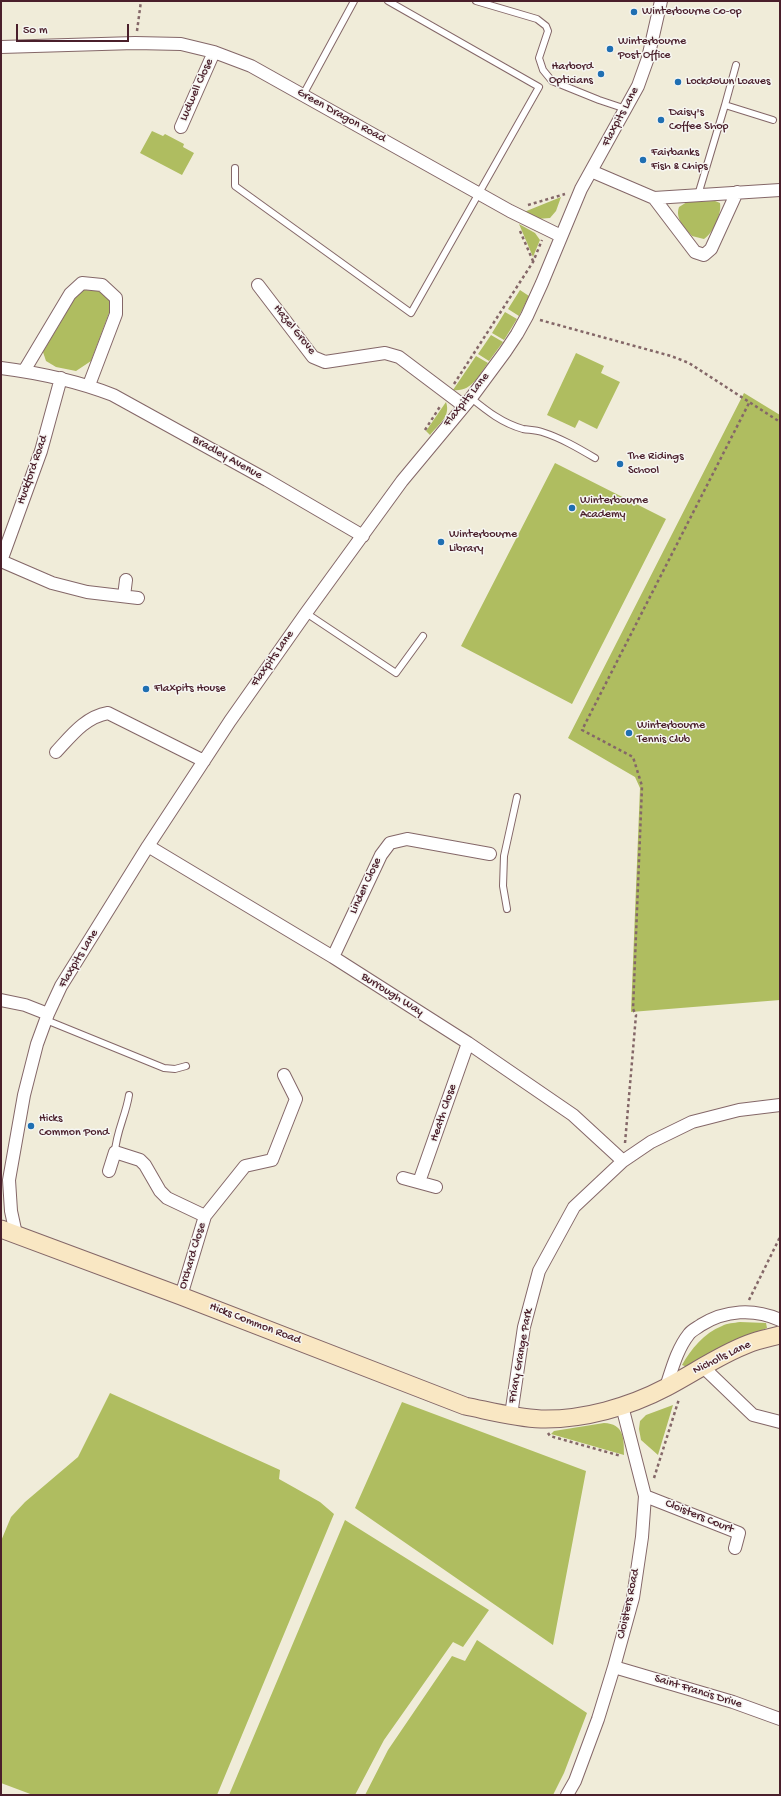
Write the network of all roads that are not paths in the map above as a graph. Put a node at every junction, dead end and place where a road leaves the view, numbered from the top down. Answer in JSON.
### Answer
{"nodes":[{"id":1,"x":354,"y":1,"type":"edge"},
{"id":2,"x":388,"y":1,"type":"edge"},
{"id":3,"x":476,"y":1,"type":"edge"},
{"id":4,"x":662,"y":1,"type":"edge"},
{"id":5,"x":1,"y":47,"type":"edge"},
{"id":6,"x":214,"y":52,"type":"junction"},
{"id":7,"x":736,"y":65,"type":"dead end"},
{"id":8,"x":303,"y":95,"type":"junction"},
{"id":9,"x":725,"y":104,"type":"junction"},
{"id":10,"x":626,"y":109,"type":"junction"},
{"id":11,"x":773,"y":120,"type":"dead end"},
{"id":12,"x":181,"y":127,"type":"dead end"},
{"id":13,"x":235,"y":168,"type":"dead end"},
{"id":14,"x":591,"y":171,"type":"junction"},
{"id":15,"x":780,"y":190,"type":"edge"},
{"id":16,"x":737,"y":192,"type":"junction"},
{"id":17,"x":479,"y":193,"type":"junction"},
{"id":18,"x":698,"y":194,"type":"junction"},
{"id":19,"x":654,"y":198,"type":"junction"},
{"id":20,"x":561,"y":236,"type":"junction"},
{"id":21,"x":258,"y":285,"type":"dead end"},
{"id":22,"x":1,"y":368,"type":"edge"},
{"id":23,"x":24,"y":371,"type":"junction"},
{"id":24,"x":61,"y":378,"type":"junction"},
{"id":25,"x":89,"y":385,"type":"junction"},
{"id":26,"x":467,"y":402,"type":"junction"},
{"id":27,"x":595,"y":458,"type":"dead end"},
{"id":28,"x":363,"y":536,"type":"junction"},
{"id":29,"x":1,"y":561,"type":"edge"},
{"id":30,"x":126,"y":580,"type":"dead end"},
{"id":31,"x":124,"y":596,"type":"junction"},
{"id":32,"x":138,"y":598,"type":"dead end"},
{"id":33,"x":306,"y":613,"type":"junction"},
{"id":34,"x":423,"y":636,"type":"dead end"},
{"id":35,"x":56,"y":752,"type":"dead end"},
{"id":36,"x":204,"y":761,"type":"junction"},
{"id":37,"x":517,"y":797,"type":"dead end"},
{"id":38,"x":148,"y":846,"type":"junction"},
{"id":39,"x":490,"y":854,"type":"joint"},
{"id":40,"x":504,"y":856,"type":"junction"},
{"id":41,"x":507,"y":909,"type":"dead end"},
{"id":42,"x":333,"y":957,"type":"junction"},
{"id":43,"x":1,"y":1000,"type":"edge"},
{"id":44,"x":47,"y":1017,"type":"junction"},
{"id":45,"x":468,"y":1043,"type":"junction"},
{"id":46,"x":186,"y":1066,"type":"dead end"},
{"id":47,"x":284,"y":1076,"type":"dead end"},
{"id":48,"x":129,"y":1095,"type":"dead end"},
{"id":49,"x":780,"y":1105,"type":"edge"},
{"id":50,"x":115,"y":1152,"type":"junction"},
{"id":51,"x":623,"y":1162,"type":"junction"},
{"id":52,"x":109,"y":1171,"type":"dead end"},
{"id":53,"x":403,"y":1178,"type":"dead end"},
{"id":54,"x":9,"y":1180,"type":"junction"},
{"id":55,"x":419,"y":1182,"type":"junction"},
{"id":56,"x":436,"y":1187,"type":"dead end"},
{"id":57,"x":1,"y":1192,"type":"edge"},
{"id":58,"x":205,"y":1216,"type":"junction"},
{"id":59,"x":8,"y":1231,"type":"edge"},
{"id":60,"x":181,"y":1296,"type":"junction"},
{"id":61,"x":780,"y":1320,"type":"edge"},
{"id":62,"x":780,"y":1335,"type":"edge"},
{"id":63,"x":702,"y":1366,"type":"junction"},
{"id":64,"x":666,"y":1387,"type":"junction"},
{"id":65,"x":622,"y":1406,"type":"junction"},
{"id":66,"x":511,"y":1415,"type":"junction"},
{"id":67,"x":780,"y":1422,"type":"edge"},
{"id":68,"x":645,"y":1496,"type":"junction"},
{"id":69,"x":735,"y":1548,"type":"dead end"},
{"id":70,"x":614,"y":1667,"type":"junction"},
{"id":71,"x":780,"y":1719,"type":"edge"},
{"id":72,"x":566,"y":1795,"type":"edge"}],
"edges":[{"from":1,"to":8,"type":"lane"},
{"from":2,"to":17,"type":"lane"},
{"from":3,"to":10,"type":"lane"},
{"from":4,"to":10,"type":"street","name":"Flaxpits Lane"},
{"from":5,"to":6,"type":"street","name":"Green Dragon Road"},
{"from":6,"to":8,"type":"street","name":"Green Dragon Road"},
{"from":6,"to":12,"type":"street","name":"Ludwell Close"},
{"from":7,"to":9,"type":"lane"},
{"from":8,"to":17,"type":"street","name":"Green Dragon Road"},
{"from":9,"to":11,"type":"lane"},
{"from":9,"to":18,"type":"lane"},
{"from":10,"to":14,"type":"street","name":"Flaxpits Lane"},
{"from":13,"to":17,"type":"lane"},
{"from":14,"to":19,"type":"street"},
{"from":14,"to":20,"type":"street","name":"Flaxpits Lane"},
{"from":15,"to":16,"type":"street"},
{"from":16,"to":18,"type":"street"},
{"from":16,"to":19,"type":"street"},
{"from":17,"to":20,"type":"street","name":"Green Dragon Road"},
{"from":18,"to":19,"type":"street"},
{"from":20,"to":26,"type":"street","name":"Flaxpits Lane"},
{"from":21,"to":26,"type":"street","name":"Hazel Grove"},
{"from":22,"to":23,"type":"street","name":"Bradley Avenue"},
{"from":23,"to":24,"type":"street","name":"Bradley Avenue"},
{"from":23,"to":25,"type":"street"},
{"from":24,"to":25,"type":"street","name":"Bradley Avenue"},
{"from":24,"to":29,"type":"street","name":"Huckford Road"},
{"from":25,"to":28,"type":"street","name":"Bradley Avenue"},
{"from":26,"to":27,"type":"lane"},
{"from":26,"to":28,"type":"street","name":"Flaxpits Lane"},
{"from":28,"to":33,"type":"street","name":"Flaxpits Lane"},
{"from":29,"to":31,"type":"street"},
{"from":30,"to":31,"type":"street"},
{"from":31,"to":32,"type":"street"},
{"from":33,"to":34,"type":"lane"},
{"from":33,"to":36,"type":"street","name":"Flaxpits Lane"},
{"from":35,"to":36,"type":"street"},
{"from":36,"to":38,"type":"street","name":"Flaxpits Lane"},
{"from":37,"to":40,"type":"lane"},
{"from":38,"to":42,"type":"street","name":"Burrough Way"},
{"from":38,"to":44,"type":"street","name":"Flaxpits Lane"},
{"from":39,"to":40,"type":"lane"},
{"from":39,"to":42,"type":"street","name":"Linden Close"},
{"from":40,"to":41,"type":"lane"},
{"from":42,"to":45,"type":"street","name":"Burrough Way"},
{"from":43,"to":44,"type":"street"},
{"from":44,"to":46,"type":"lane"},
{"from":44,"to":54,"type":"street","name":"Flaxpits Lane"},
{"from":45,"to":51,"type":"street","name":"Burrough Way"},
{"from":45,"to":55,"type":"street","name":"Heath Close"},
{"from":47,"to":58,"type":"street","name":"Orchard Close"},
{"from":48,"to":50,"type":"lane"},
{"from":49,"to":51,"type":"street","name":"Friary Grange Park"},
{"from":50,"to":52,"type":"street"},
{"from":50,"to":58,"type":"street","name":"Orchard Close"},
{"from":51,"to":66,"type":"street","name":"Friary Grange Park"},
{"from":53,"to":55,"type":"street"},
{"from":54,"to":57,"type":"street","name":"Flaxpits Lane"},
{"from":54,"to":59,"type":"street","name":"Flaxpits Lane"},
{"from":55,"to":56,"type":"street"},
{"from":58,"to":60,"type":"street","name":"Orchard Close"},
{"from":59,"to":60,"type":"street","name":"Hicks Common Road"},
{"from":60,"to":66,"type":"street","name":"Hicks Common Road"},
{"from":61,"to":64,"type":"street","name":"Nicholls Lane"},
{"from":62,"to":63,"type":"street","name":"Nicholls Lane"},
{"from":63,"to":64,"type":"street","name":"Nicholls Lane"},
{"from":63,"to":67,"type":"street"},
{"from":64,"to":65,"type":"street","name":"Nicholls Lane"},
{"from":65,"to":66,"type":"street","name":"Nicholls Lane"},
{"from":65,"to":68,"type":"street","name":"Cloisters Road"},
{"from":68,"to":69,"type":"street","name":"Cloisters Court"},
{"from":68,"to":70,"type":"street","name":"Cloisters Road"},
{"from":70,"to":71,"type":"street","name":"Saint Francis Drive"},
{"from":70,"to":72,"type":"street","name":"Cloisters Road"}]}
